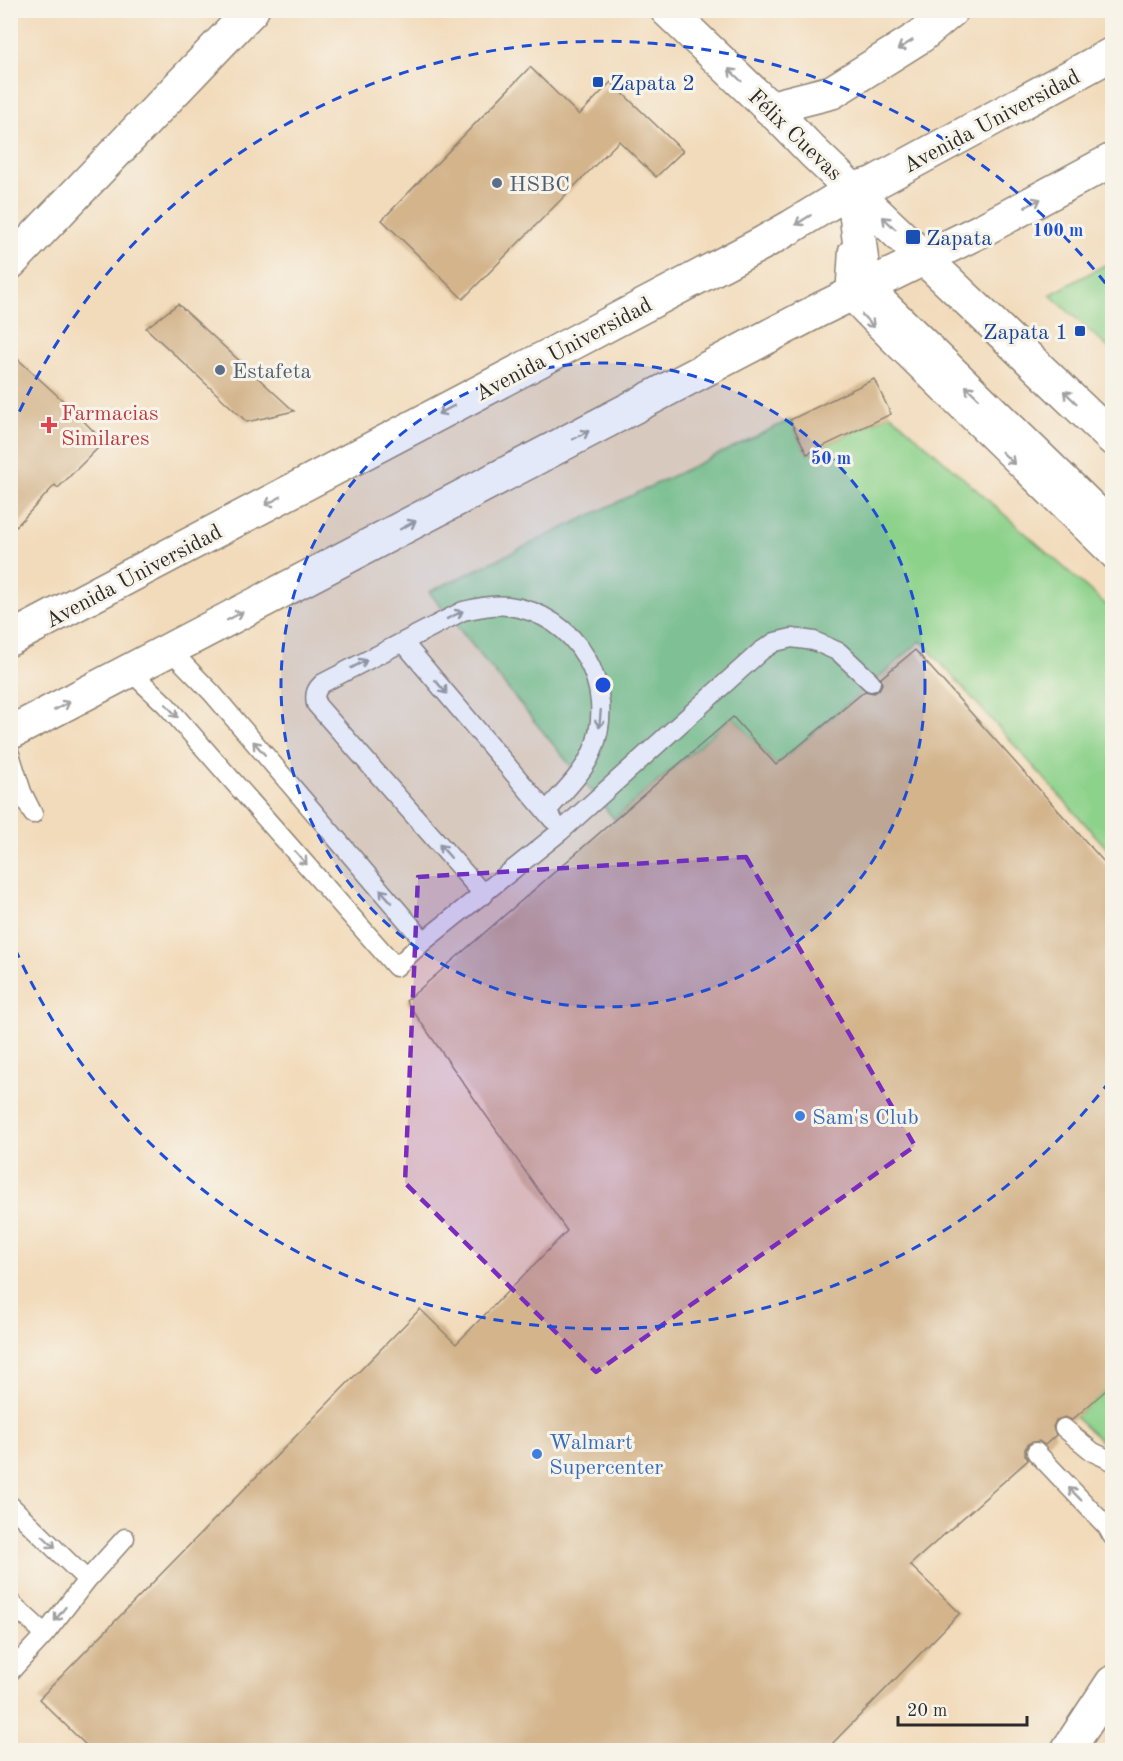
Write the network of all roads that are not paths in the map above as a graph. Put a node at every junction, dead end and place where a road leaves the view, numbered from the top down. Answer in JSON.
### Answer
{"nodes":[{"id":1,"x":252,"y":10,"type":"edge"},
{"id":2,"x":667,"y":10,"type":"edge"},
{"id":3,"x":952,"y":10,"type":"edge"},
{"id":4,"x":1113,"y":54,"type":"edge"},
{"id":5,"x":769,"y":108,"type":"junction"},
{"id":6,"x":1113,"y":160,"type":"edge"},
{"id":7,"x":853,"y":189,"type":"junction"},
{"id":8,"x":925,"y":258,"type":"junction"},
{"id":9,"x":10,"y":263,"type":"edge"},
{"id":10,"x":855,"y":292,"type":"junction"},
{"id":11,"x":1113,"y":438,"type":"edge"},
{"id":12,"x":1113,"y":528,"type":"edge"},
{"id":13,"x":1113,"y":560,"type":"edge"},
{"id":14,"x":10,"y":639,"type":"edge"},
{"id":15,"x":403,"y":642,"type":"junction"},
{"id":16,"x":170,"y":650,"type":"junction"},
{"id":17,"x":130,"y":671,"type":"junction"},
{"id":18,"x":871,"y":682,"type":"dead end"},
{"id":19,"x":10,"y":733,"type":"edge"},
{"id":20,"x":10,"y":754,"type":"edge"},
{"id":21,"x":546,"y":812,"type":"junction"},
{"id":22,"x":33,"y":814,"type":"dead end"},
{"id":23,"x":561,"y":831,"type":"junction"},
{"id":24,"x":484,"y":895,"type":"junction"},
{"id":25,"x":424,"y":941,"type":"junction"},
{"id":26,"x":1064,"y":1428,"type":"dead end"},
{"id":27,"x":1036,"y":1452,"type":"dead end"},
{"id":28,"x":1113,"y":1461,"type":"edge"},
{"id":29,"x":10,"y":1505,"type":"edge"},
{"id":30,"x":1113,"y":1536,"type":"edge"},
{"id":31,"x":125,"y":1538,"type":"dead end"},
{"id":32,"x":87,"y":1580,"type":"junction"},
{"id":33,"x":10,"y":1602,"type":"edge"},
{"id":34,"x":45,"y":1634,"type":"junction"},
{"id":35,"x":10,"y":1672,"type":"edge"},
{"id":36,"x":1113,"y":1683,"type":"edge"},
{"id":37,"x":1068,"y":1750,"type":"edge"}],
"edges":[{"from":1,"to":9,"type":"main road"},
{"from":5,"to":2,"type":"main road","name":"Félix Cuevas","one_way":true},
{"from":3,"to":5,"type":"main road","one_way":true},
{"from":4,"to":7,"type":"main road","name":"Avenida Universidad"},
{"from":5,"to":7,"type":"main road","name":"Félix Cuevas"},
{"from":8,"to":6,"type":"main road","one_way":true},
{"from":8,"to":7,"type":"main road","name":"Félix Cuevas","one_way":true},
{"from":7,"to":10,"type":"main road"},
{"from":7,"to":14,"type":"main road","name":"Avenida Universidad","one_way":true},
{"from":8,"to":10,"type":"main road"},
{"from":11,"to":8,"type":"main road","name":"Félix Cuevas","one_way":true},
{"from":12,"to":10,"type":"main road","one_way":true},
{"from":10,"to":13,"type":"lane","one_way":true},
{"from":16,"to":10,"type":"main road","one_way":true},
{"from":15,"to":21,"type":"lane","one_way":true},
{"from":15,"to":21,"type":"lane","one_way":true},
{"from":24,"to":15,"type":"lane","one_way":true},
{"from":16,"to":17,"type":"main road"},
{"from":25,"to":16,"type":"lane","one_way":true},
{"from":19,"to":17,"type":"main road","one_way":true},
{"from":17,"to":25,"type":"lane","one_way":true},
{"from":18,"to":23,"type":"lane"},
{"from":20,"to":22,"type":"lane"},
{"from":21,"to":23,"type":"lane"},
{"from":23,"to":24,"type":"lane"},
{"from":24,"to":25,"type":"lane"},
{"from":26,"to":28,"type":"lane"},
{"from":30,"to":27,"type":"lane","one_way":true},
{"from":29,"to":32,"type":"lane","one_way":true},
{"from":31,"to":32,"type":"lane"},
{"from":32,"to":34,"type":"lane","one_way":true},
{"from":33,"to":34,"type":"lane"},
{"from":34,"to":35,"type":"lane"},
{"from":36,"to":37,"type":"main road"}]}
